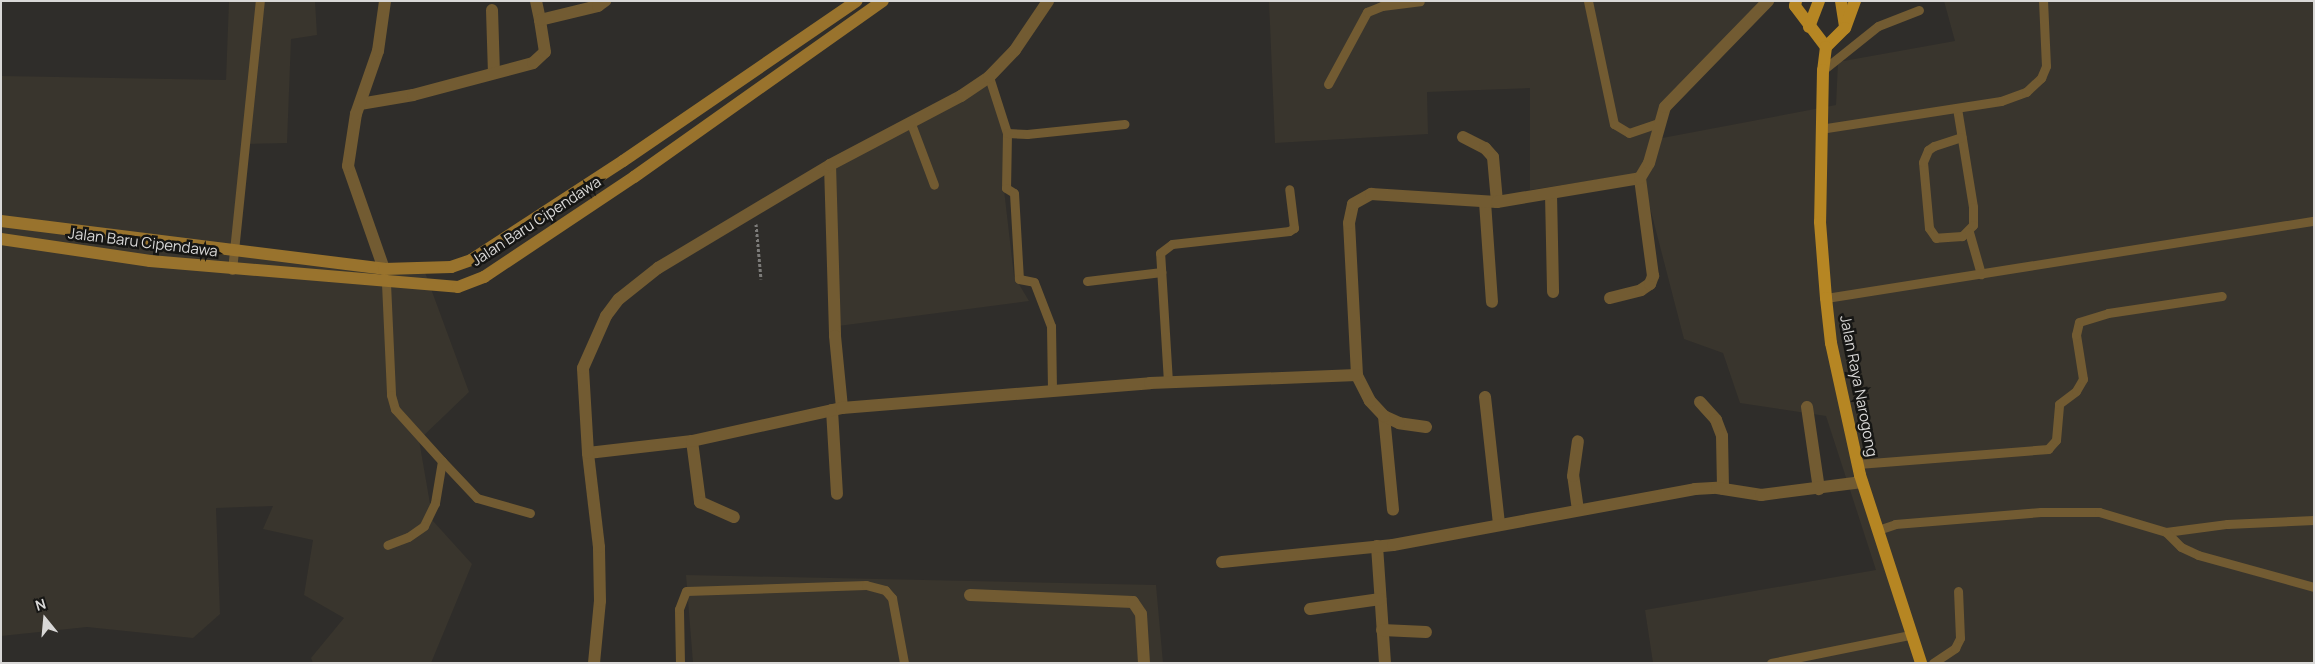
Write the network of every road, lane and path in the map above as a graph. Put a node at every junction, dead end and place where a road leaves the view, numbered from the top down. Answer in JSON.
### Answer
{"nodes":[{"id":1,"x":260,"y":1,"type":"edge"},
{"id":2,"x":385,"y":1,"type":"edge"},
{"id":3,"x":536,"y":1,"type":"edge"},
{"id":4,"x":605,"y":1,"type":"edge"},
{"id":5,"x":857,"y":1,"type":"edge"},
{"id":6,"x":883,"y":1,"type":"edge"},
{"id":7,"x":1048,"y":1,"type":"edge"},
{"id":8,"x":1420,"y":1,"type":"edge"},
{"id":9,"x":1588,"y":1,"type":"edge"},
{"id":10,"x":1768,"y":1,"type":"edge"},
{"id":11,"x":1796,"y":1,"type":"edge"},
{"id":12,"x":1819,"y":1,"type":"edge"},
{"id":13,"x":1842,"y":1,"type":"edge"},
{"id":14,"x":1855,"y":1,"type":"edge"},
{"id":15,"x":2043,"y":1,"type":"edge"},
{"id":16,"x":492,"y":10,"type":"dead end"},
{"id":17,"x":1919,"y":10,"type":"dead end"},
{"id":18,"x":845,"y":11,"type":"junction"},
{"id":19,"x":540,"y":20,"type":"junction"},
{"id":20,"x":854,"y":24,"type":"junction"},
{"id":21,"x":1809,"y":26,"type":"junction"},
{"id":22,"x":1845,"y":28,"type":"junction"},
{"id":23,"x":1826,"y":47,"type":"junction"},
{"id":24,"x":1823,"y":70,"type":"junction"},
{"id":25,"x":494,"y":72,"type":"junction"},
{"id":26,"x":989,"y":76,"type":"junction"},
{"id":27,"x":1328,"y":84,"type":"dead end"},
{"id":28,"x":360,"y":104,"type":"junction"},
{"id":29,"x":1957,"y":108,"type":"junction"},
{"id":30,"x":910,"y":121,"type":"junction"},
{"id":31,"x":1658,"y":123,"type":"junction"},
{"id":32,"x":1124,"y":124,"type":"dead end"},
{"id":33,"x":1820,"y":128,"type":"junction"},
{"id":34,"x":1007,"y":133,"type":"junction"},
{"id":35,"x":1463,"y":137,"type":"dead end"},
{"id":36,"x":1962,"y":137,"type":"junction"},
{"id":37,"x":623,"y":161,"type":"junction"},
{"id":38,"x":830,"y":165,"type":"junction"},
{"id":39,"x":634,"y":177,"type":"junction"},
{"id":40,"x":1640,"y":178,"type":"junction"},
{"id":41,"x":934,"y":185,"type":"dead end"},
{"id":42,"x":1289,"y":189,"type":"dead end"},
{"id":43,"x":1552,"y":194,"type":"junction"},
{"id":44,"x":1491,"y":202,"type":"junction"},
{"id":45,"x":755,"y":211,"type":"junction"},
{"id":46,"x":1,"y":221,"type":"edge"},
{"id":47,"x":2314,"y":221,"type":"edge"},
{"id":48,"x":1969,"y":232,"type":"junction"},
{"id":49,"x":1,"y":239,"type":"edge"},
{"id":50,"x":236,"y":251,"type":"junction"},
{"id":51,"x":384,"y":269,"type":"junction"},
{"id":52,"x":232,"y":270,"type":"junction"},
{"id":53,"x":1161,"y":272,"type":"junction"},
{"id":54,"x":1981,"y":274,"type":"junction"},
{"id":55,"x":761,"y":279,"type":"dead end"},
{"id":56,"x":1087,"y":281,"type":"dead end"},
{"id":57,"x":386,"y":283,"type":"junction"},
{"id":58,"x":1553,"y":292,"type":"dead end"},
{"id":59,"x":2222,"y":296,"type":"dead end"},
{"id":60,"x":1610,"y":298,"type":"dead end"},
{"id":61,"x":1826,"y":298,"type":"junction"},
{"id":62,"x":1492,"y":302,"type":"dead end"},
{"id":63,"x":1357,"y":375,"type":"junction"},
{"id":64,"x":1168,"y":382,"type":"junction"},
{"id":65,"x":1052,"y":391,"type":"junction"},
{"id":66,"x":1485,"y":397,"type":"dead end"},
{"id":67,"x":1700,"y":402,"type":"dead end"},
{"id":68,"x":1807,"y":407,"type":"dead end"},
{"id":69,"x":837,"y":409,"type":"junction"},
{"id":70,"x":1384,"y":416,"type":"junction"},
{"id":71,"x":1426,"y":427,"type":"dead end"},
{"id":72,"x":692,"y":441,"type":"junction"},
{"id":73,"x":1578,"y":441,"type":"dead end"},
{"id":74,"x":588,"y":453,"type":"junction"},
{"id":75,"x":442,"y":461,"type":"junction"},
{"id":76,"x":1858,"y":464,"type":"junction"},
{"id":77,"x":1862,"y":482,"type":"junction"},
{"id":78,"x":1723,"y":489,"type":"junction"},
{"id":79,"x":1819,"y":489,"type":"junction"},
{"id":80,"x":837,"y":494,"type":"dead end"},
{"id":81,"x":1393,"y":510,"type":"dead end"},
{"id":82,"x":1578,"y":510,"type":"junction"},
{"id":83,"x":530,"y":514,"type":"dead end"},
{"id":84,"x":734,"y":517,"type":"dead end"},
{"id":85,"x":2314,"y":520,"type":"edge"},
{"id":86,"x":1499,"y":524,"type":"junction"},
{"id":87,"x":1878,"y":530,"type":"junction"},
{"id":88,"x":2166,"y":532,"type":"junction"},
{"id":89,"x":387,"y":544,"type":"dead end"},
{"id":90,"x":1377,"y":546,"type":"junction"},
{"id":91,"x":1222,"y":562,"type":"dead end"},
{"id":92,"x":2314,"y":587,"type":"edge"},
{"id":93,"x":1958,"y":591,"type":"dead end"},
{"id":94,"x":970,"y":595,"type":"dead end"},
{"id":95,"x":1380,"y":599,"type":"junction"},
{"id":96,"x":1310,"y":609,"type":"dead end"},
{"id":97,"x":1382,"y":630,"type":"junction"},
{"id":98,"x":1426,"y":632,"type":"dead end"},
{"id":99,"x":1910,"y":635,"type":"junction"},
{"id":100,"x":594,"y":663,"type":"edge"},
{"id":101,"x":680,"y":663,"type":"edge"},
{"id":102,"x":904,"y":663,"type":"edge"},
{"id":103,"x":1144,"y":663,"type":"edge"},
{"id":104,"x":1385,"y":663,"type":"edge"},
{"id":105,"x":1771,"y":663,"type":"edge"},
{"id":106,"x":1921,"y":663,"type":"edge"},
{"id":107,"x":1933,"y":663,"type":"edge"}],
"edges":[{"from":1,"to":50,"type":"lane"},
{"from":2,"to":28,"type":"street"},
{"from":3,"to":19,"type":"street"},
{"from":4,"to":19,"type":"street"},
{"from":5,"to":18,"type":"main road","name":"Jalan Baru Cipendawa"},
{"from":6,"to":20,"type":"main road","name":"Jalan Baru Cipendawa"},
{"from":7,"to":26,"type":"street"},
{"from":8,"to":27,"type":"lane"},
{"from":9,"to":31,"type":"lane"},
{"from":10,"to":31,"type":"street"},
{"from":11,"to":21,"type":"main road"},
{"from":12,"to":21,"type":"main road"},
{"from":13,"to":22,"type":"main road"},
{"from":14,"to":22,"type":"main road"},
{"from":15,"to":29,"type":"lane"},
{"from":16,"to":25,"type":"street"},
{"from":17,"to":24,"type":"lane"},
{"from":18,"to":20,"type":"main road"},
{"from":18,"to":37,"type":"main road","name":"Jalan Baru Cipendawa"},
{"from":19,"to":25,"type":"street"},
{"from":20,"to":39,"type":"main road","name":"Jalan Baru Cipendawa"},
{"from":21,"to":23,"type":"main road"},
{"from":22,"to":23,"type":"main road"},
{"from":23,"to":24,"type":"main road","name":"Jalan Raya Narogong"},
{"from":24,"to":33,"type":"main road","name":"Jalan Raya Narogong"},
{"from":25,"to":28,"type":"street"},
{"from":26,"to":30,"type":"street"},
{"from":26,"to":34,"type":"lane"},
{"from":28,"to":51,"type":"street"},
{"from":29,"to":33,"type":"lane"},
{"from":29,"to":36,"type":"lane"},
{"from":30,"to":38,"type":"street"},
{"from":30,"to":41,"type":"lane"},
{"from":31,"to":40,"type":"street"},
{"from":32,"to":34,"type":"lane"},
{"from":33,"to":61,"type":"main road","name":"Jalan Raya Narogong"},
{"from":34,"to":65,"type":"lane"},
{"from":35,"to":44,"type":"street"},
{"from":36,"to":48,"type":"lane"},
{"from":36,"to":48,"type":"lane"},
{"from":37,"to":39,"type":"main road"},
{"from":37,"to":51,"type":"main road","name":"Jalan Baru Cipendawa"},
{"from":38,"to":45,"type":"street"},
{"from":38,"to":69,"type":"street"},
{"from":39,"to":57,"type":"main road","name":"Jalan Baru Cipendawa"},
{"from":40,"to":43,"type":"street"},
{"from":40,"to":60,"type":"street"},
{"from":42,"to":53,"type":"lane"},
{"from":43,"to":44,"type":"street"},
{"from":43,"to":58,"type":"street"},
{"from":44,"to":62,"type":"street"},
{"from":44,"to":63,"type":"street"},
{"from":45,"to":55,"type":"path"},
{"from":45,"to":74,"type":"street"},
{"from":46,"to":50,"type":"main road","name":"Jalan Baru Cipendawa"},
{"from":47,"to":54,"type":"lane"},
{"from":48,"to":54,"type":"lane"},
{"from":49,"to":52,"type":"main road","name":"Jalan Baru Cipendawa"},
{"from":50,"to":51,"type":"main road","name":"Jalan Baru Cipendawa"},
{"from":50,"to":52,"type":"lane"},
{"from":52,"to":57,"type":"main road","name":"Jalan Baru Cipendawa"},
{"from":53,"to":56,"type":"lane"},
{"from":53,"to":64,"type":"lane"},
{"from":54,"to":61,"type":"lane"},
{"from":57,"to":75,"type":"lane"},
{"from":59,"to":76,"type":"lane"},
{"from":61,"to":76,"type":"main road","name":"Jalan Raya Narogong"},
{"from":63,"to":64,"type":"street"},
{"from":63,"to":70,"type":"street"},
{"from":64,"to":65,"type":"street"},
{"from":65,"to":69,"type":"street"},
{"from":66,"to":86,"type":"street"},
{"from":67,"to":78,"type":"street"},
{"from":68,"to":79,"type":"street"},
{"from":69,"to":72,"type":"street"},
{"from":69,"to":80,"type":"street"},
{"from":70,"to":71,"type":"street"},
{"from":70,"to":81,"type":"street"},
{"from":72,"to":74,"type":"street"},
{"from":72,"to":84,"type":"street"},
{"from":73,"to":82,"type":"street"},
{"from":74,"to":100,"type":"street"},
{"from":75,"to":83,"type":"lane"},
{"from":75,"to":89,"type":"lane"},
{"from":76,"to":77,"type":"main road","name":"Jalan Raya Narogong"},
{"from":77,"to":79,"type":"street"},
{"from":77,"to":87,"type":"main road","name":"Jalan Raya Narogong"},
{"from":78,"to":79,"type":"street"},
{"from":78,"to":82,"type":"street"},
{"from":82,"to":86,"type":"street"},
{"from":85,"to":88,"type":"lane"},
{"from":86,"to":90,"type":"street"},
{"from":87,"to":88,"type":"lane"},
{"from":87,"to":99,"type":"main road","name":"Jalan Raya Narogong"},
{"from":88,"to":92,"type":"lane"},
{"from":90,"to":91,"type":"street"},
{"from":90,"to":95,"type":"street"},
{"from":93,"to":107,"type":"lane"},
{"from":94,"to":103,"type":"street"},
{"from":95,"to":96,"type":"street"},
{"from":95,"to":97,"type":"street"},
{"from":97,"to":98,"type":"street"},
{"from":97,"to":104,"type":"street"},
{"from":99,"to":105,"type":"lane"},
{"from":99,"to":106,"type":"main road","name":"Jalan Raya Narogong"},
{"from":101,"to":102,"type":"lane"}]}
